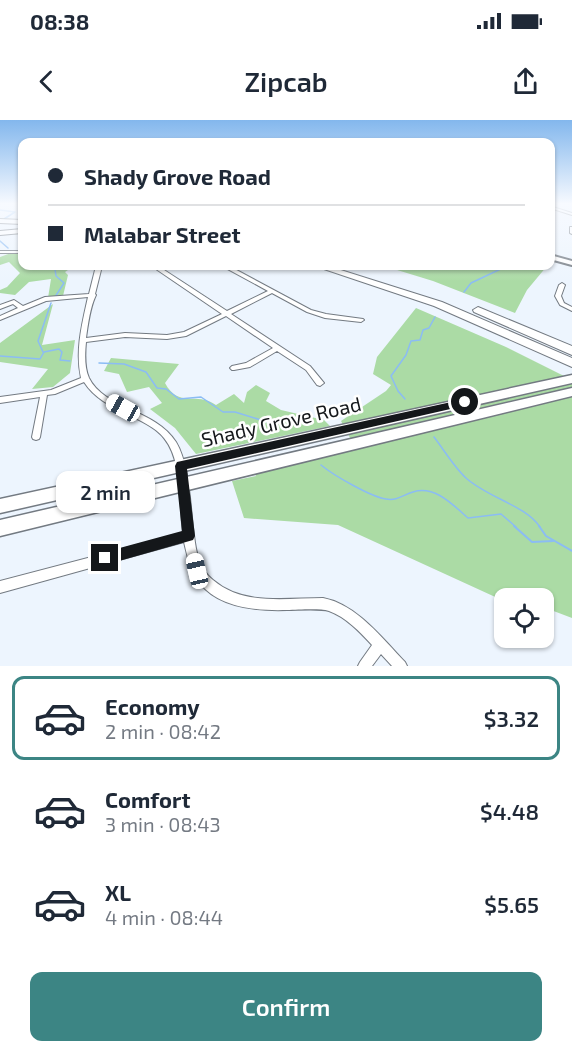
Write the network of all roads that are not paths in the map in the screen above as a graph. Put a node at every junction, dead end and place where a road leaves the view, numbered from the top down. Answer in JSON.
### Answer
{"nodes":[{"id":1,"x":18,"y":231,"type":"edge"},
{"id":2,"x":0,"y":232,"type":"edge"},
{"id":3,"x":0,"y":252,"type":"edge"},
{"id":4,"x":18,"y":252,"type":"edge"},
{"id":5,"x":555,"y":258,"type":"edge"},
{"id":6,"x":572,"y":263,"type":"edge"},
{"id":7,"x":98,"y":270,"type":"edge"},
{"id":8,"x":160,"y":270,"type":"edge"},
{"id":9,"x":233,"y":270,"type":"edge"},
{"id":10,"x":332,"y":270,"type":"edge"},
{"id":11,"x":359,"y":270,"type":"edge"},
{"id":12,"x":562,"y":285,"type":"dead end"},
{"id":13,"x":272,"y":291,"type":"junction"},
{"id":14,"x":93,"y":296,"type":"junction"},
{"id":15,"x":0,"y":308,"type":"edge"},
{"id":16,"x":22,"y":308,"type":"junction"},
{"id":17,"x":572,"y":309,"type":"edge"},
{"id":18,"x":225,"y":314,"type":"junction"},
{"id":19,"x":0,"y":318,"type":"edge"},
{"id":20,"x":360,"y":320,"type":"dead end"},
{"id":21,"x":84,"y":340,"type":"junction"},
{"id":22,"x":277,"y":348,"type":"junction"},
{"id":23,"x":572,"y":351,"type":"edge"},
{"id":24,"x":572,"y":363,"type":"edge"},
{"id":25,"x":234,"y":368,"type":"dead end"},
{"id":26,"x":86,"y":379,"type":"junction"},
{"id":27,"x":572,"y":379,"type":"edge"},
{"id":28,"x":320,"y":383,"type":"dead end"},
{"id":29,"x":572,"y":392,"type":"edge"},
{"id":30,"x":44,"y":393,"type":"junction"},
{"id":31,"x":0,"y":400,"type":"edge"},
{"id":32,"x":36,"y":437,"type":"dead end"},
{"id":33,"x":181,"y":466,"type":"junction"},
{"id":34,"x":184,"y":483,"type":"junction"},
{"id":35,"x":0,"y":506,"type":"edge"},
{"id":36,"x":0,"y":528,"type":"edge"},
{"id":37,"x":189,"y":536,"type":"junction"},
{"id":38,"x":0,"y":587,"type":"edge"},
{"id":39,"x":380,"y":645,"type":"junction"},
{"id":40,"x":364,"y":666,"type":"edge"},
{"id":41,"x":401,"y":666,"type":"edge"}],
"edges":[{"from":1,"to":2,"type":"highway"},
{"from":3,"to":4,"type":"street"},
{"from":5,"to":6,"type":"street"},
{"from":7,"to":14,"type":"street"},
{"from":8,"to":18,"type":"street"},
{"from":9,"to":13,"type":"street"},
{"from":10,"to":24,"type":"highway"},
{"from":11,"to":23,"type":"highway"},
{"from":12,"to":17,"type":"street"},
{"from":13,"to":18,"type":"street"},
{"from":13,"to":20,"type":"street"},
{"from":14,"to":16,"type":"street"},
{"from":14,"to":21,"type":"street"},
{"from":15,"to":16,"type":"street"},
{"from":16,"to":19,"type":"street"},
{"from":18,"to":21,"type":"street"},
{"from":18,"to":22,"type":"street"},
{"from":21,"to":26,"type":"street"},
{"from":22,"to":25,"type":"street"},
{"from":22,"to":28,"type":"street"},
{"from":26,"to":30,"type":"street"},
{"from":26,"to":33,"type":"street"},
{"from":27,"to":33,"type":"main road","name":"Shady Grove Road"},
{"from":29,"to":34,"type":"main road","name":"Shady Grove Road"},
{"from":30,"to":31,"type":"street"},
{"from":30,"to":32,"type":"street"},
{"from":33,"to":34,"type":"street"},
{"from":33,"to":35,"type":"main road","name":"Shady Grove Road"},
{"from":34,"to":36,"type":"main road","name":"Shady Grove Road"},
{"from":34,"to":37,"type":"street"},
{"from":37,"to":38,"type":"street"},
{"from":37,"to":39,"type":"street"},
{"from":39,"to":40,"type":"street"},
{"from":39,"to":41,"type":"street"}]}
